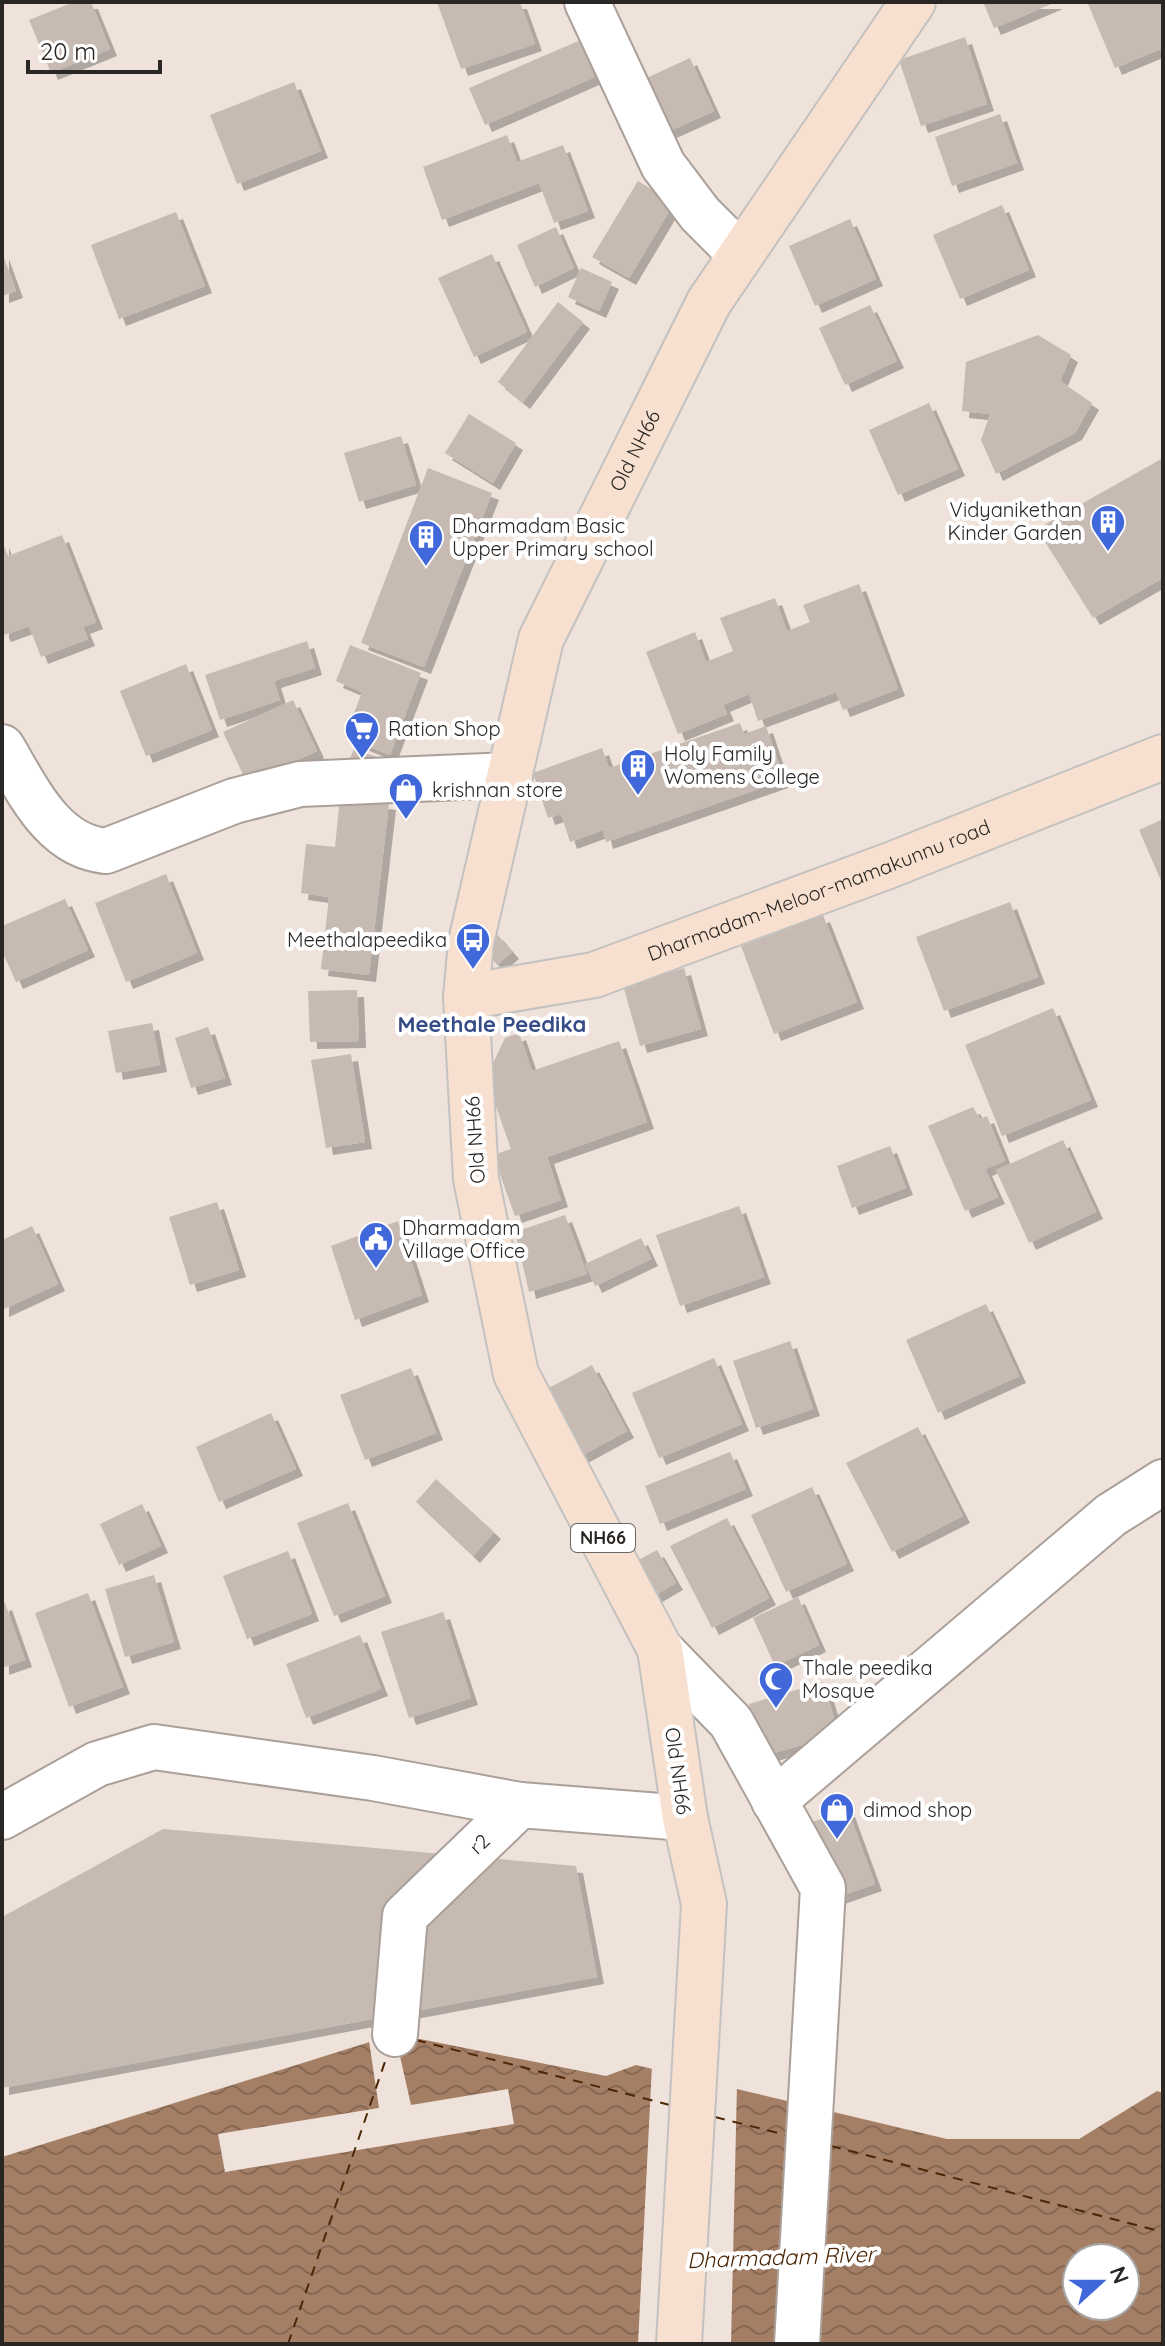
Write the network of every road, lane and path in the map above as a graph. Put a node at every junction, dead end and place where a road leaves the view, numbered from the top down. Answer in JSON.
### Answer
{"nodes":[{"id":1,"x":587,"y":2,"type":"edge"},
{"id":2,"x":913,"y":2,"type":"edge"},
{"id":3,"x":740,"y":254,"type":"junction"},
{"id":4,"x":2,"y":747,"type":"edge"},
{"id":5,"x":1163,"y":757,"type":"edge"},
{"id":6,"x":510,"y":775,"type":"junction"},
{"id":7,"x":466,"y":997,"type":"junction"},
{"id":8,"x":1163,"y":1482,"type":"edge"},
{"id":9,"x":660,"y":1649,"type":"junction"},
{"id":10,"x":774,"y":1801,"type":"junction"},
{"id":11,"x":520,"y":1805,"type":"junction"},
{"id":12,"x":2,"y":1817,"type":"edge"},
{"id":13,"x":685,"y":1818,"type":"junction"},
{"id":14,"x":395,"y":2034,"type":"dead end"},
{"id":15,"x":679,"y":2344,"type":"edge"},
{"id":16,"x":797,"y":2344,"type":"edge"}],
"edges":[{"from":1,"to":3,"type":"street"},
{"from":2,"to":3,"type":"main road","name":"Old NH66","number":"NH66"},
{"from":3,"to":6,"type":"main road","name":"Old NH66","number":"NH66"},
{"from":4,"to":6,"type":"street"},
{"from":5,"to":7,"type":"main road","name":"Dharmadam-Meloor-mamakunnu road"},
{"from":6,"to":7,"type":"main road","name":"Old NH66","number":"NH66"},
{"from":7,"to":9,"type":"main road","name":"Old NH66","number":"NH66"},
{"from":8,"to":10,"type":"street"},
{"from":9,"to":10,"type":"street"},
{"from":9,"to":13,"type":"main road","name":"Old NH66","number":"NH66"},
{"from":10,"to":16,"type":"street"},
{"from":11,"to":12,"type":"street"},
{"from":11,"to":13,"type":"street"},
{"from":11,"to":14,"type":"street","name":"r2"},
{"from":13,"to":15,"type":"main road","name":"Old NH66","number":"NH66"}]}
